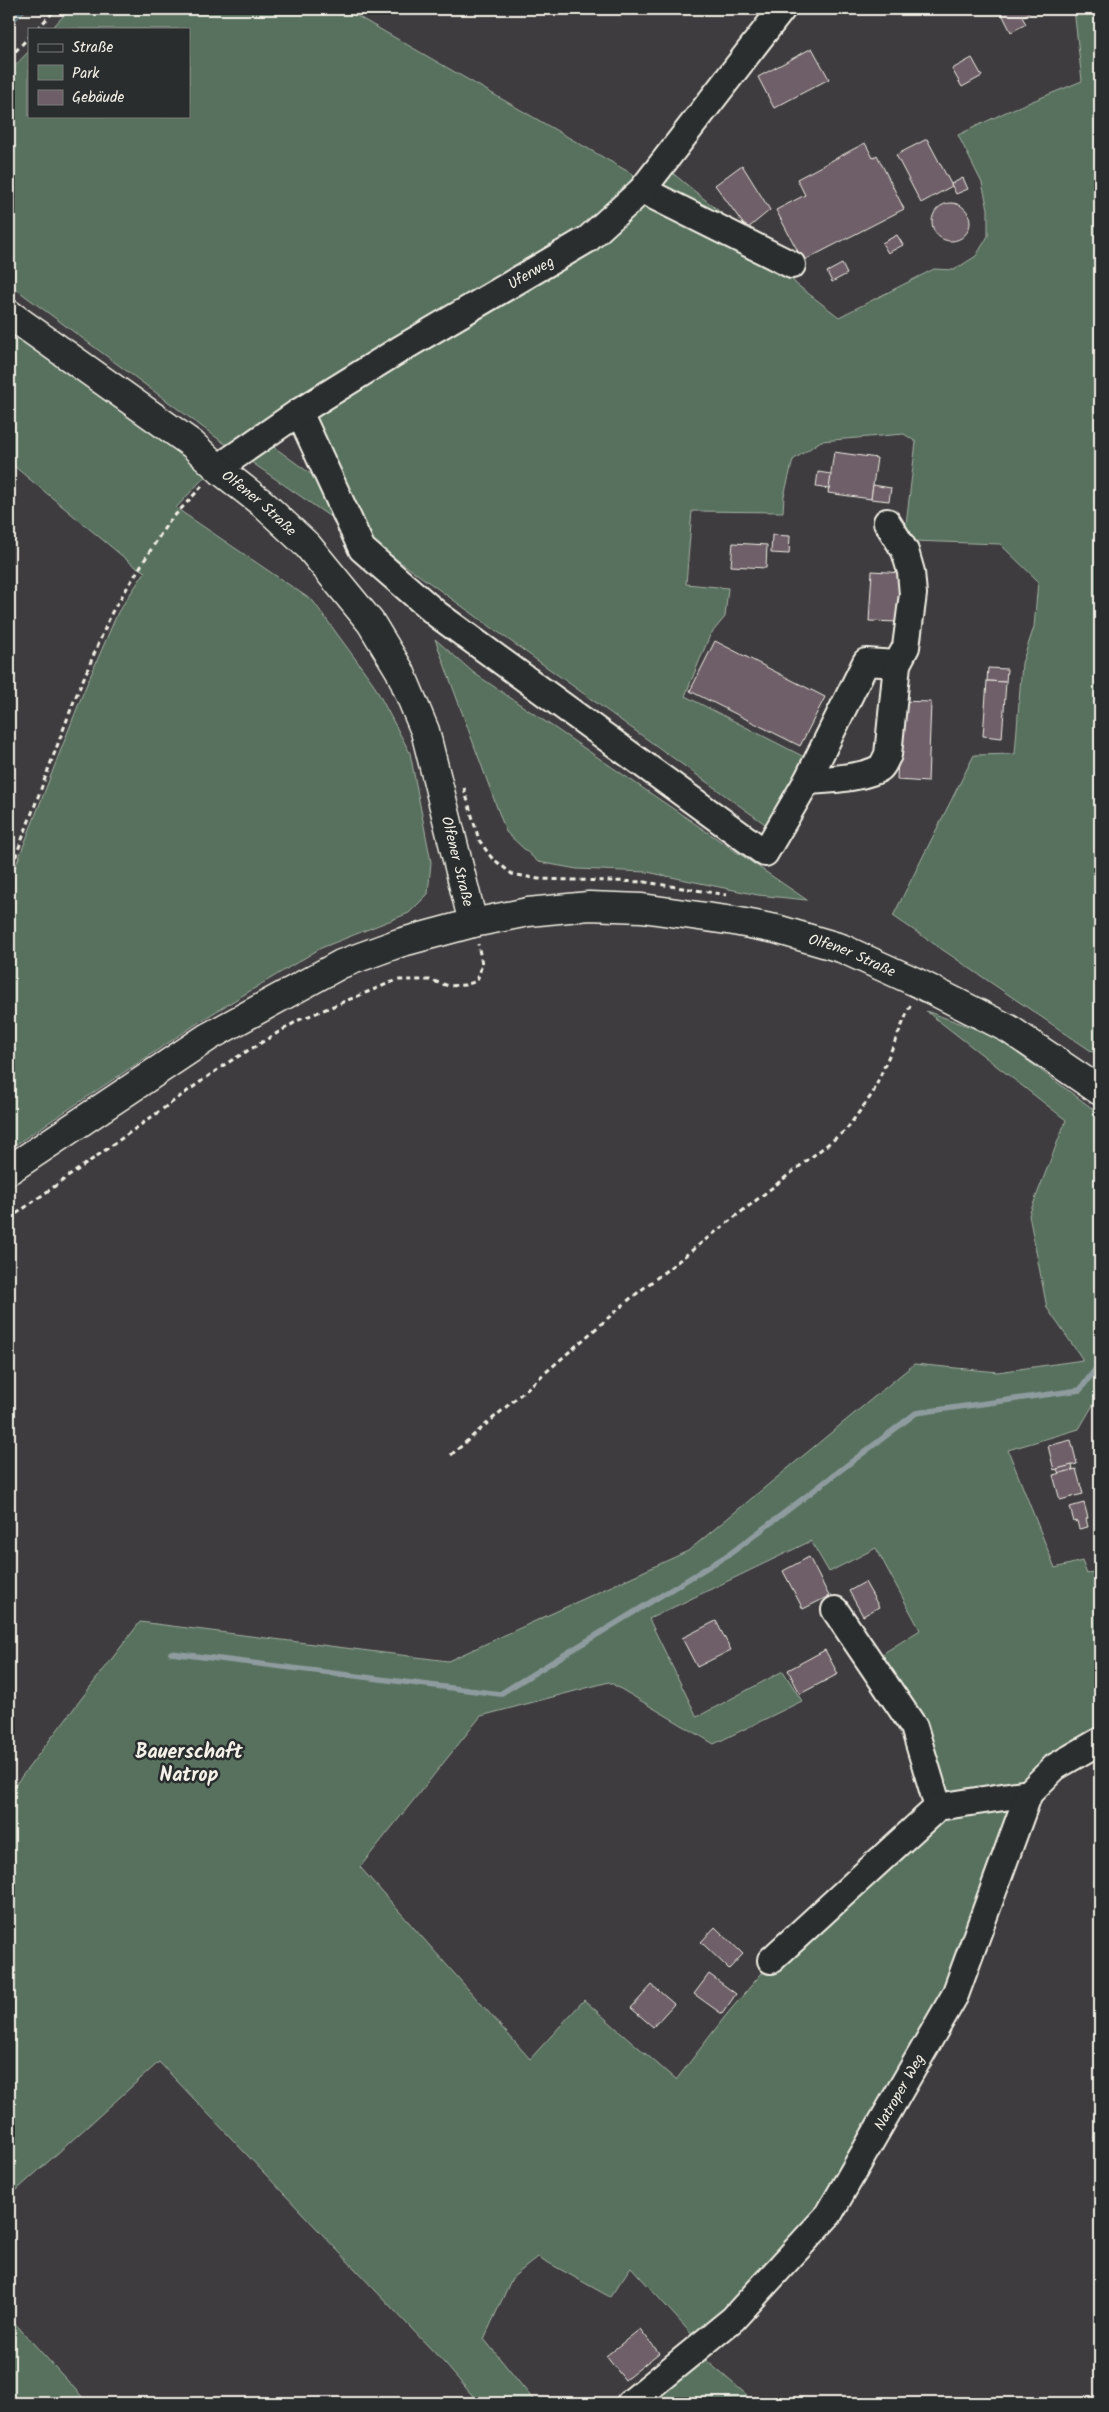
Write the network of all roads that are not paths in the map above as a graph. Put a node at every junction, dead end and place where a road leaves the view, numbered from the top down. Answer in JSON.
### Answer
{"nodes":[{"id":1,"x":782,"y":9,"type":"edge"},
{"id":2,"x":642,"y":190,"type":"junction"},
{"id":3,"x":792,"y":265,"type":"dead end"},
{"id":4,"x":9,"y":314,"type":"edge"},
{"id":5,"x":299,"y":412,"type":"junction"},
{"id":6,"x":218,"y":468,"type":"junction"},
{"id":7,"x":887,"y":522,"type":"dead end"},
{"id":8,"x":897,"y":664,"type":"junction"},
{"id":9,"x":806,"y":781,"type":"junction"},
{"id":10,"x":473,"y":923,"type":"junction"},
{"id":11,"x":1100,"y":1091,"type":"edge"},
{"id":12,"x":9,"y":1170,"type":"edge"},
{"id":13,"x":835,"y":1610,"type":"dead end"},
{"id":14,"x":1100,"y":1741,"type":"edge"},
{"id":15,"x":1029,"y":1793,"type":"junction"},
{"id":16,"x":938,"y":1807,"type":"junction"},
{"id":17,"x":771,"y":1960,"type":"dead end"},
{"id":18,"x":630,"y":2403,"type":"edge"}],
"edges":[{"from":1,"to":2,"type":"street","name":"Uferweg"},
{"from":2,"to":3,"type":"street"},
{"from":2,"to":5,"type":"street","name":"Uferweg"},
{"from":4,"to":6,"type":"main road","name":"Olfener Straße"},
{"from":5,"to":6,"type":"street","name":"Uferweg"},
{"from":5,"to":9,"type":"street"},
{"from":6,"to":10,"type":"main road","name":"Olfener Straße"},
{"from":7,"to":8,"type":"street"},
{"from":8,"to":9,"type":"street"},
{"from":8,"to":9,"type":"street"},
{"from":10,"to":11,"type":"main road","name":"Olfener Straße"},
{"from":10,"to":12,"type":"main road"},
{"from":13,"to":16,"type":"street"},
{"from":14,"to":15,"type":"street","name":"Natroper Weg"},
{"from":15,"to":16,"type":"street"},
{"from":15,"to":18,"type":"street","name":"Natroper Weg"},
{"from":16,"to":17,"type":"street"}]}
